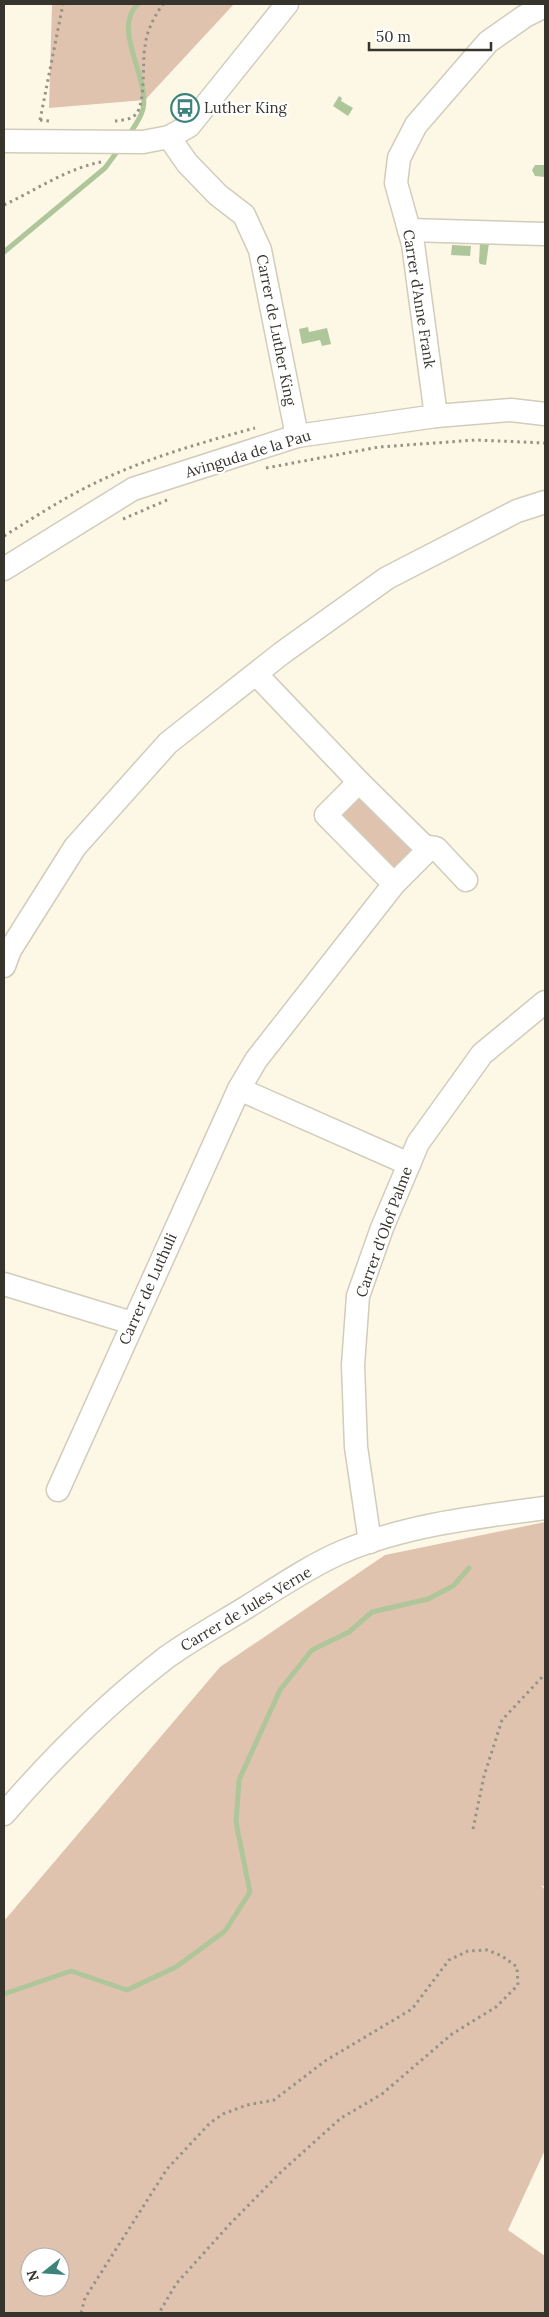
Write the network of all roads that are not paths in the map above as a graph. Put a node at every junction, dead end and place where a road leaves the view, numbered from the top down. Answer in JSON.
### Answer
{"nodes":[{"id":1,"x":287,"y":4,"type":"edge"},
{"id":2,"x":545,"y":6,"type":"edge"},
{"id":3,"x":169,"y":137,"type":"junction"},
{"id":4,"x":4,"y":141,"type":"edge"},
{"id":5,"x":409,"y":230,"type":"junction"},
{"id":6,"x":545,"y":234,"type":"edge"},
{"id":7,"x":545,"y":414,"type":"edge"},
{"id":8,"x":436,"y":416,"type":"junction"},
{"id":9,"x":297,"y":436,"type":"junction"},
{"id":10,"x":545,"y":502,"type":"edge"},
{"id":11,"x":4,"y":569,"type":"edge"},
{"id":12,"x":256,"y":674,"type":"junction"},
{"id":13,"x":359,"y":782,"type":"junction"},
{"id":14,"x":428,"y":850,"type":"junction"},
{"id":15,"x":466,"y":880,"type":"dead end"},
{"id":16,"x":394,"y":884,"type":"junction"},
{"id":17,"x":4,"y":966,"type":"edge"},
{"id":18,"x":545,"y":1002,"type":"edge"},
{"id":19,"x":239,"y":1089,"type":"junction"},
{"id":20,"x":410,"y":1164,"type":"junction"},
{"id":21,"x":4,"y":1284,"type":"edge"},
{"id":22,"x":132,"y":1323,"type":"junction"},
{"id":23,"x":58,"y":1490,"type":"dead end"},
{"id":24,"x":545,"y":1508,"type":"edge"},
{"id":25,"x":370,"y":1542,"type":"junction"},
{"id":26,"x":4,"y":1814,"type":"edge"}],
"edges":[{"from":1,"to":3,"type":"street"},
{"from":2,"to":5,"type":"street","name":"Carrer d'Anne Frank"},
{"from":3,"to":4,"type":"street"},
{"from":3,"to":9,"type":"street","name":"Carrer de Luther King"},
{"from":5,"to":6,"type":"street"},
{"from":5,"to":8,"type":"street","name":"Carrer d'Anne Frank"},
{"from":7,"to":8,"type":"street","name":"Avinguda de la Pau"},
{"from":8,"to":9,"type":"street","name":"Avinguda de la Pau"},
{"from":9,"to":11,"type":"street","name":"Avinguda de la Pau"},
{"from":10,"to":12,"type":"street"},
{"from":12,"to":13,"type":"street"},
{"from":12,"to":17,"type":"street"},
{"from":13,"to":14,"type":"street"},
{"from":13,"to":16,"type":"street"},
{"from":14,"to":15,"type":"street"},
{"from":14,"to":16,"type":"street","name":"Carrer de Luthuli"},
{"from":16,"to":19,"type":"street","name":"Carrer de Luthuli"},
{"from":18,"to":20,"type":"street","name":"Carrer d'Olof Palme"},
{"from":19,"to":20,"type":"street"},
{"from":19,"to":22,"type":"street","name":"Carrer de Luthuli"},
{"from":20,"to":25,"type":"street","name":"Carrer d'Olof Palme"},
{"from":21,"to":22,"type":"street"},
{"from":22,"to":23,"type":"street","name":"Carrer de Luthuli"},
{"from":24,"to":25,"type":"street","name":"Carrer de Jules Verne"},
{"from":25,"to":26,"type":"street","name":"Carrer de Jules Verne"}]}
